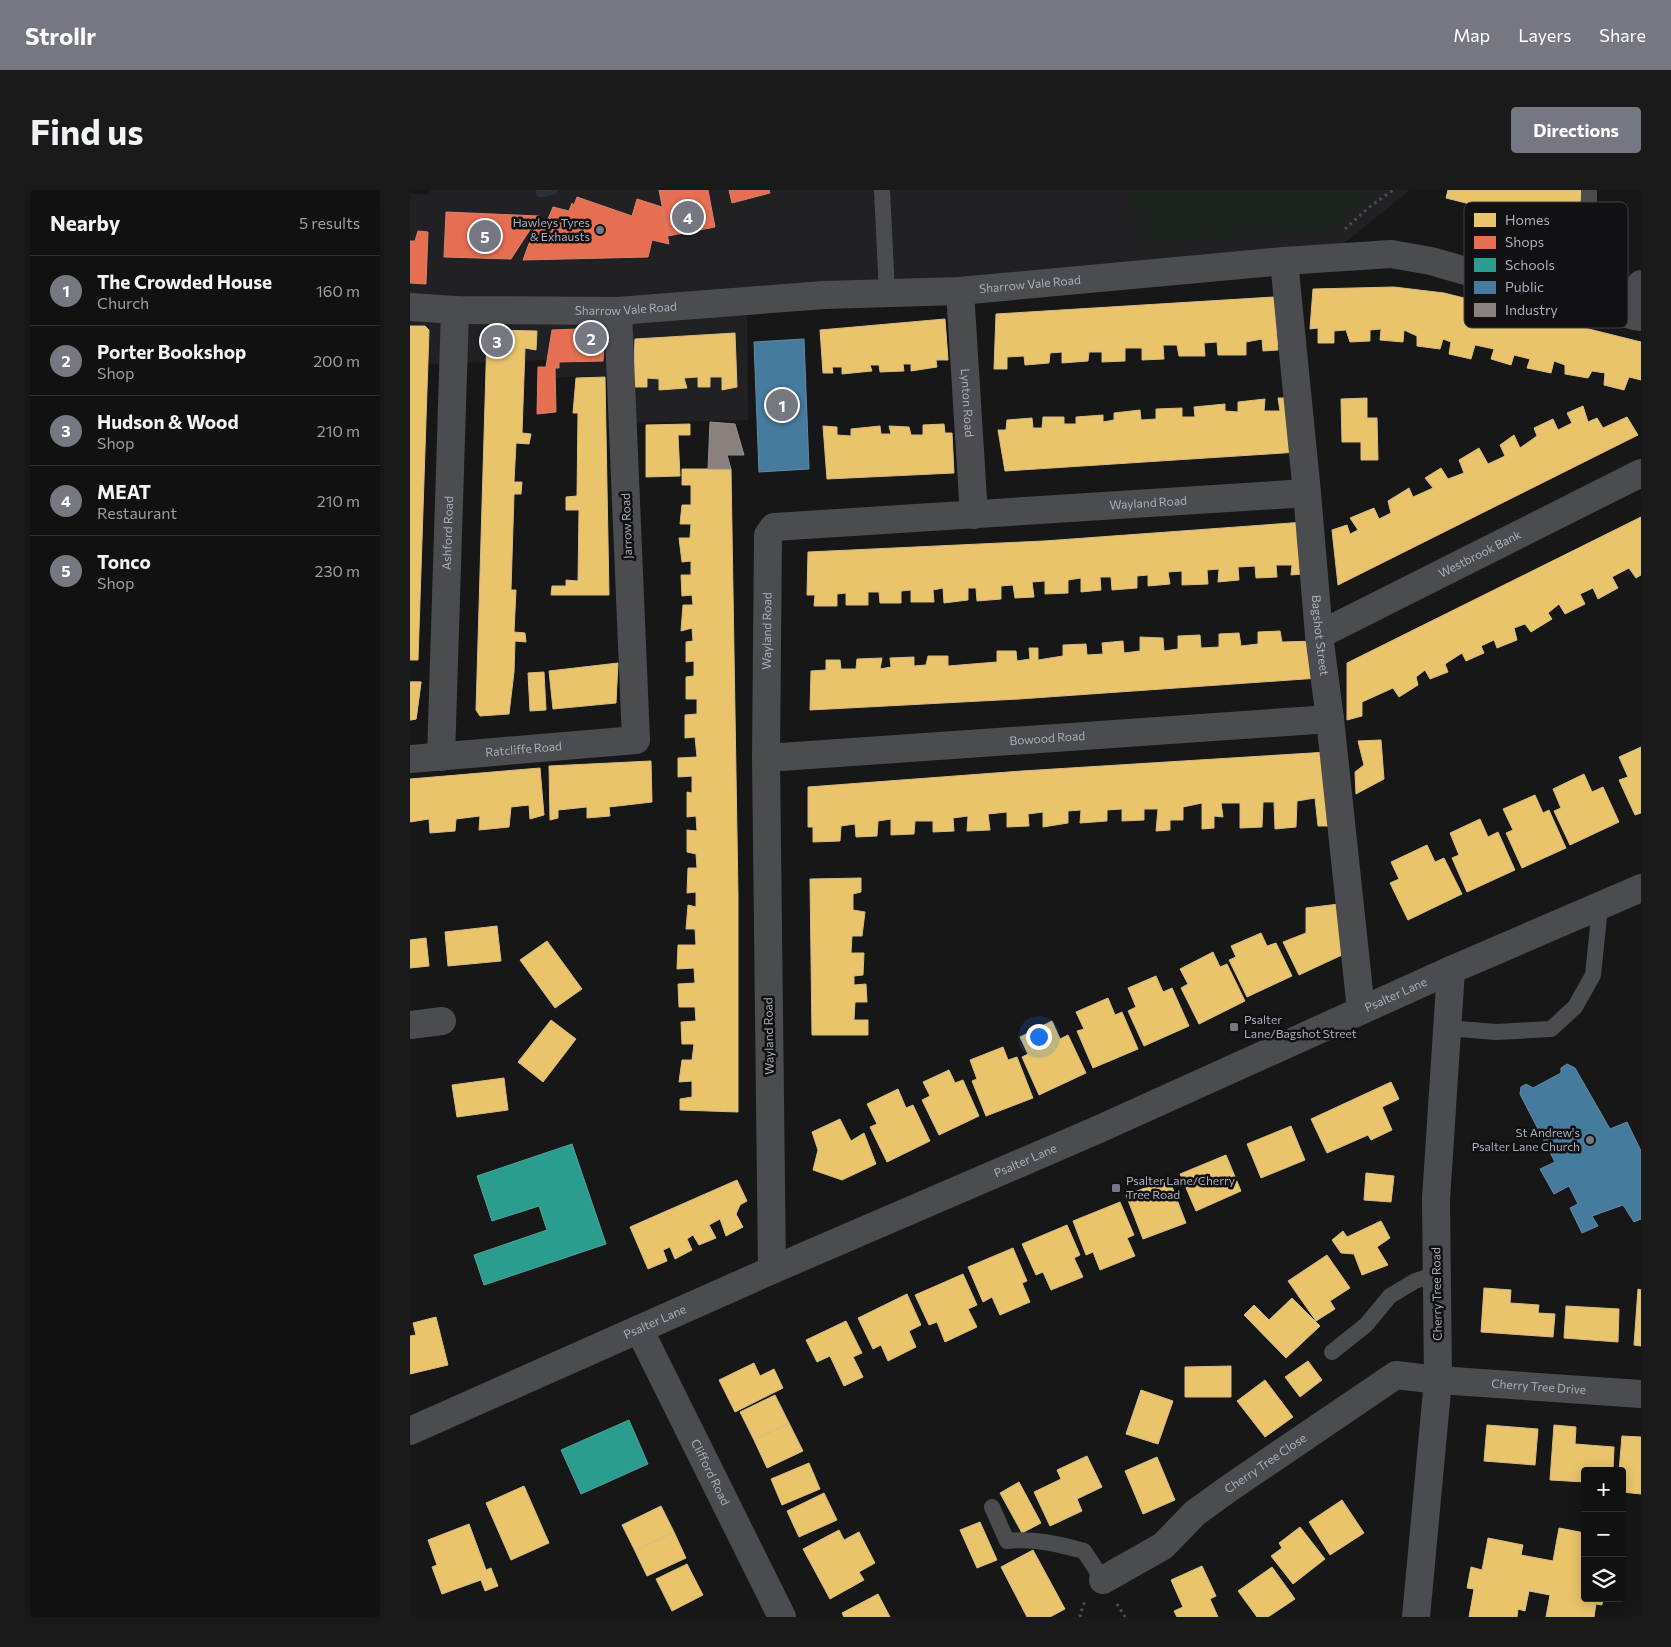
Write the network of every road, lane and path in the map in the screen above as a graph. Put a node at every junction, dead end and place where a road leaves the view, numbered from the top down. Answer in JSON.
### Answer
{"nodes":[{"id":1,"x":882,"y":190,"type":"edge"},
{"id":2,"x":1393,"y":190,"type":"edge"},
{"id":3,"x":1367,"y":209,"type":"dead end"},
{"id":4,"x":1284,"y":260,"type":"junction"},
{"id":5,"x":1464,"y":270,"type":"edge"},
{"id":6,"x":1641,"y":284,"type":"edge"},
{"id":7,"x":960,"y":291,"type":"junction"},
{"id":8,"x":887,"y":293,"type":"junction"},
{"id":9,"x":410,"y":307,"type":"edge"},
{"id":10,"x":455,"y":310,"type":"junction"},
{"id":11,"x":618,"y":311,"type":"junction"},
{"id":12,"x":1637,"y":316,"type":"edge"},
{"id":13,"x":1641,"y":473,"type":"edge"},
{"id":14,"x":1307,"y":493,"type":"junction"},
{"id":15,"x":974,"y":515,"type":"junction"},
{"id":16,"x":1319,"y":635,"type":"junction"},
{"id":17,"x":1330,"y":719,"type":"junction"},
{"id":18,"x":636,"y":740,"type":"joint"},
{"id":19,"x":441,"y":757,"type":"junction"},
{"id":20,"x":766,"y":758,"type":"junction"},
{"id":21,"x":410,"y":759,"type":"edge"},
{"id":22,"x":1641,"y":888,"type":"edge"},
{"id":23,"x":1600,"y":907,"type":"junction"},
{"id":24,"x":1451,"y":970,"type":"junction"},
{"id":25,"x":1361,"y":1010,"type":"junction"},
{"id":26,"x":442,"y":1021,"type":"dead end"},
{"id":27,"x":410,"y":1025,"type":"edge"},
{"id":28,"x":1447,"y":1028,"type":"junction"},
{"id":29,"x":772,"y":1270,"type":"junction"},
{"id":30,"x":1437,"y":1274,"type":"junction"},
{"id":31,"x":639,"y":1329,"type":"junction"},
{"id":32,"x":1332,"y":1352,"type":"dead end"},
{"id":33,"x":1438,"y":1380,"type":"junction"},
{"id":34,"x":1641,"y":1394,"type":"edge"},
{"id":35,"x":410,"y":1432,"type":"edge"},
{"id":36,"x":992,"y":1507,"type":"dead end"},
{"id":37,"x":1103,"y":1580,"type":"joint"},
{"id":38,"x":782,"y":1617,"type":"edge"},
{"id":39,"x":1416,"y":1617,"type":"edge"}],
"edges":[{"from":1,"to":8,"type":"lane"},
{"from":2,"to":3,"type":"path"},
{"from":4,"to":5,"type":"street","name":"Sharrow Vale Road"},
{"from":4,"to":7,"type":"street","name":"Sharrow Vale Road"},
{"from":4,"to":14,"type":"street","name":"Bagshot Street"},
{"from":6,"to":12,"type":"street"},
{"from":7,"to":8,"type":"street","name":"Sharrow Vale Road"},
{"from":7,"to":15,"type":"street","name":"Lynton Road"},
{"from":8,"to":11,"type":"street","name":"Sharrow Vale Road"},
{"from":9,"to":10,"type":"street","name":"Sharrow Vale Road"},
{"from":10,"to":11,"type":"street","name":"Sharrow Vale Road"},
{"from":10,"to":19,"type":"street","name":"Ashford Road"},
{"from":11,"to":18,"type":"street","name":"Jarrow Road"},
{"from":13,"to":16,"type":"street","name":"Westbrook Bank"},
{"from":14,"to":15,"type":"street","name":"Wayland Road"},
{"from":14,"to":16,"type":"street","name":"Bagshot Street"},
{"from":15,"to":20,"type":"street","name":"Wayland Road"},
{"from":16,"to":17,"type":"street","name":"Bagshot Street"},
{"from":17,"to":20,"type":"street","name":"Bowood Road"},
{"from":17,"to":25,"type":"street","name":"Bagshot Street"},
{"from":18,"to":19,"type":"street","name":"Ratcliffe Road"},
{"from":19,"to":21,"type":"street","name":"Ratcliffe Road"},
{"from":20,"to":29,"type":"street","name":"Wayland Road"},
{"from":22,"to":23,"type":"street","name":"Psalter Lane"},
{"from":23,"to":24,"type":"street","name":"Psalter Lane"},
{"from":23,"to":28,"type":"lane"},
{"from":24,"to":25,"type":"street","name":"Psalter Lane"},
{"from":24,"to":28,"type":"street","name":"Cherry Tree Road"},
{"from":25,"to":29,"type":"street","name":"Psalter Lane"},
{"from":26,"to":27,"type":"street"},
{"from":28,"to":30,"type":"street","name":"Cherry Tree Road"},
{"from":29,"to":31,"type":"street","name":"Psalter Lane"},
{"from":30,"to":32,"type":"lane"},
{"from":30,"to":33,"type":"street","name":"Cherry Tree Road"},
{"from":31,"to":35,"type":"street","name":"Psalter Lane"},
{"from":31,"to":38,"type":"street","name":"Clifford Road"},
{"from":33,"to":34,"type":"street","name":"Cherry Tree Drive"},
{"from":33,"to":37,"type":"street","name":"Cherry Tree Close"},
{"from":33,"to":39,"type":"street","name":"Cherry Tree Road"},
{"from":36,"to":37,"type":"lane"}]}
